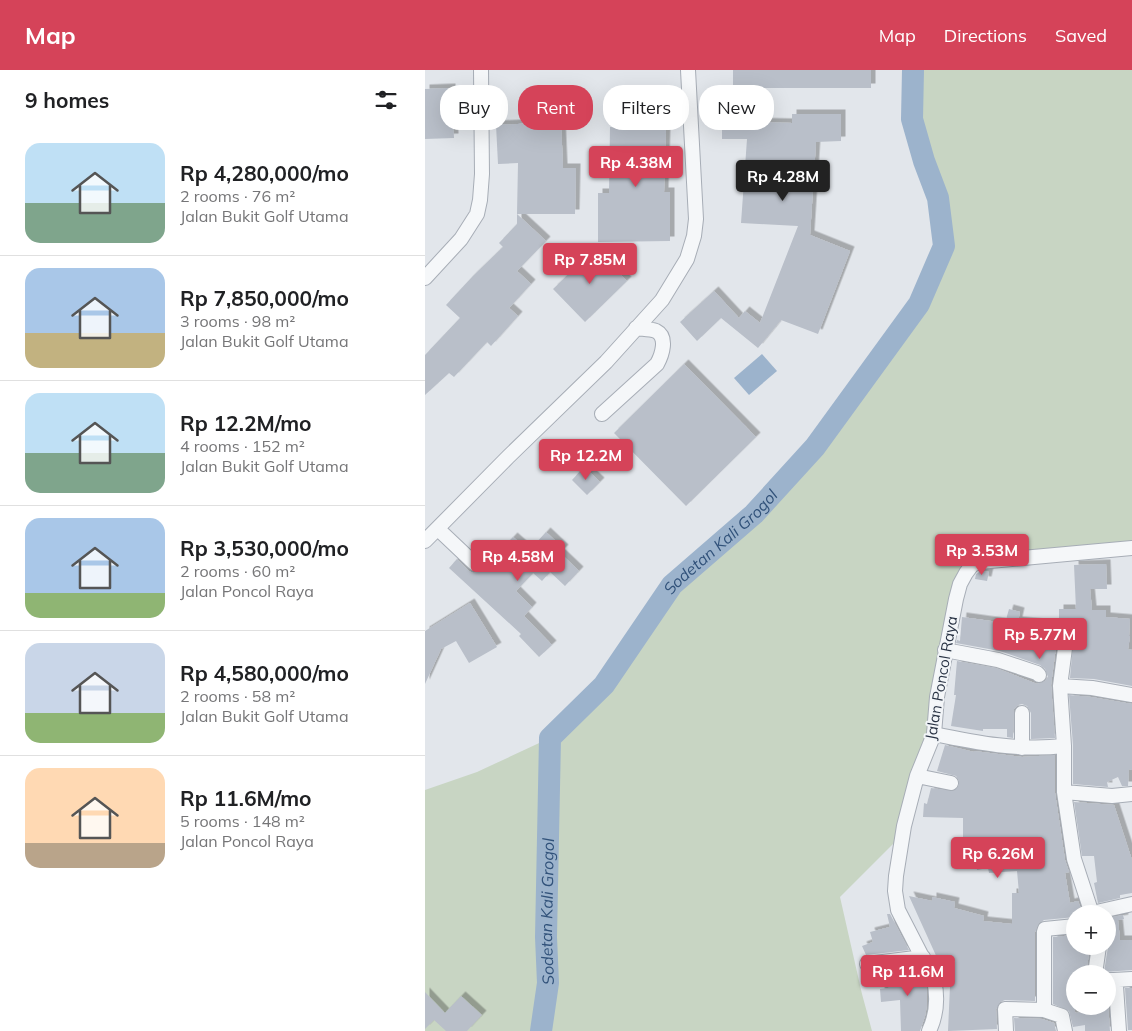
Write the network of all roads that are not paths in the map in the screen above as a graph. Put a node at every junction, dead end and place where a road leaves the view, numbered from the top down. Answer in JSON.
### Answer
{"nodes":[{"id":1,"x":481,"y":70,"type":"edge"},
{"id":2,"x":688,"y":70,"type":"edge"},
{"id":3,"x":425,"y":278,"type":"edge"},
{"id":4,"x":636,"y":328,"type":"junction"},
{"id":5,"x":602,"y":414,"type":"dead end"},
{"id":6,"x":437,"y":530,"type":"junction"},
{"id":7,"x":425,"y":541,"type":"edge"},
{"id":8,"x":1132,"y":548,"type":"edge"},
{"id":9,"x":475,"y":564,"type":"dead end"},
{"id":10,"x":1065,"y":648,"type":"dead end"},
{"id":11,"x":945,"y":650,"type":"junction"},
{"id":12,"x":1039,"y":675,"type":"dead end"},
{"id":13,"x":1060,"y":686,"type":"junction"},
{"id":14,"x":1132,"y":695,"type":"edge"},
{"id":15,"x":1022,"y":713,"type":"dead end"},
{"id":16,"x":934,"y":734,"type":"junction"},
{"id":17,"x":1064,"y":746,"type":"junction"},
{"id":18,"x":1022,"y":748,"type":"junction"},
{"id":19,"x":917,"y":776,"type":"junction"},
{"id":20,"x":951,"y":784,"type":"dead end"},
{"id":21,"x":1064,"y":792,"type":"junction"},
{"id":22,"x":1132,"y":794,"type":"edge"},
{"id":23,"x":1132,"y":904,"type":"edge"},
{"id":24,"x":1089,"y":905,"type":"edge"},
{"id":25,"x":1116,"y":908,"type":"edge"},
{"id":26,"x":1066,"y":927,"type":"edge"},
{"id":27,"x":923,"y":957,"type":"junction"},
{"id":28,"x":867,"y":964,"type":"dead end"},
{"id":29,"x":1132,"y":979,"type":"edge"},
{"id":30,"x":1116,"y":980,"type":"edge"},
{"id":31,"x":1043,"y":1010,"type":"junction"},
{"id":32,"x":1116,"y":1012,"type":"edge"},
{"id":33,"x":929,"y":1031,"type":"edge"},
{"id":34,"x":1006,"y":1031,"type":"edge"},
{"id":35,"x":1065,"y":1031,"type":"edge"},
{"id":36,"x":1119,"y":1031,"type":"edge"}],
"edges":[{"from":1,"to":3,"type":"street"},
{"from":2,"to":4,"type":"street"},
{"from":4,"to":5,"type":"street"},
{"from":4,"to":6,"type":"street"},
{"from":6,"to":7,"type":"street"},
{"from":6,"to":9,"type":"street"},
{"from":8,"to":11,"type":"street","name":"Jalan Poncol Raya"},
{"from":10,"to":13,"type":"street"},
{"from":11,"to":12,"type":"street"},
{"from":11,"to":16,"type":"street","name":"Jalan Poncol Raya"},
{"from":13,"to":14,"type":"street"},
{"from":13,"to":17,"type":"street"},
{"from":15,"to":18,"type":"street"},
{"from":16,"to":18,"type":"street"},
{"from":16,"to":19,"type":"street","name":"Jalan Poncol Raya"},
{"from":17,"to":18,"type":"street"},
{"from":17,"to":21,"type":"street"},
{"from":19,"to":20,"type":"street"},
{"from":19,"to":27,"type":"street","name":"Jalan Poncol Raya"},
{"from":21,"to":22,"type":"street"},
{"from":21,"to":24,"type":"street"},
{"from":23,"to":25,"type":"street"},
{"from":26,"to":31,"type":"street"},
{"from":27,"to":28,"type":"street"},
{"from":27,"to":33,"type":"street","name":"Jalan Poncol Raya"},
{"from":29,"to":30,"type":"street"},
{"from":31,"to":34,"type":"street"},
{"from":31,"to":35,"type":"street"},
{"from":32,"to":36,"type":"street"}]}
